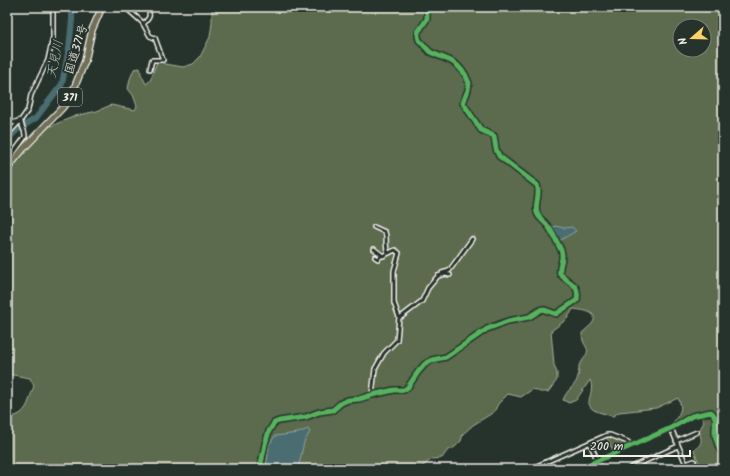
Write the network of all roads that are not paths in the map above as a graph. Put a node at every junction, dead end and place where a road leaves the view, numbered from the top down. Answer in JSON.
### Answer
{"nodes":[{"id":1,"x":53,"y":7,"type":"edge"},
{"id":2,"x":102,"y":7,"type":"edge"},
{"id":3,"x":125,"y":7,"type":"edge"},
{"id":4,"x":148,"y":7,"type":"edge"},
{"id":5,"x":428,"y":7,"type":"edge"},
{"id":6,"x":144,"y":26,"type":"junction"},
{"id":7,"x":144,"y":34,"type":"dead end"},
{"id":8,"x":150,"y":69,"type":"dead end"},
{"id":9,"x":21,"y":121,"type":"junction"},
{"id":10,"x":7,"y":128,"type":"edge"},
{"id":11,"x":7,"y":135,"type":"edge"},
{"id":12,"x":7,"y":162,"type":"edge"},
{"id":13,"x":7,"y":169,"type":"edge"},
{"id":14,"x":374,"y":227,"type":"dead end"},
{"id":15,"x":472,"y":239,"type":"dead end"},
{"id":16,"x":385,"y":248,"type":"dead end"},
{"id":17,"x":374,"y":249,"type":"dead end"},
{"id":18,"x":387,"y":253,"type":"junction"},
{"id":19,"x":382,"y":255,"type":"junction"},
{"id":20,"x":375,"y":257,"type":"dead end"},
{"id":21,"x":438,"y":276,"type":"junction"},
{"id":22,"x":450,"y":276,"type":"dead end"},
{"id":23,"x":399,"y":317,"type":"junction"},
{"id":24,"x":402,"y":384,"type":"dead end"},
{"id":25,"x":7,"y":388,"type":"edge"},
{"id":26,"x":367,"y":388,"type":"dead end"},
{"id":27,"x":372,"y":388,"type":"junction"},
{"id":28,"x":402,"y":389,"type":"junction"},
{"id":29,"x":7,"y":394,"type":"edge"},
{"id":30,"x":372,"y":395,"type":"junction"},
{"id":31,"x":671,"y":428,"type":"junction"},
{"id":32,"x":697,"y":432,"type":"dead end"},
{"id":33,"x":676,"y":441,"type":"junction"},
{"id":34,"x":590,"y":443,"type":"junction"},
{"id":35,"x":632,"y":446,"type":"junction"},
{"id":36,"x":678,"y":446,"type":"junction"},
{"id":37,"x":720,"y":450,"type":"dead end"},
{"id":38,"x":598,"y":461,"type":"junction"},
{"id":39,"x":694,"y":461,"type":"dead end"},
{"id":40,"x":687,"y":466,"type":"edge"},
{"id":41,"x":260,"y":469,"type":"edge"},
{"id":42,"x":531,"y":469,"type":"edge"},
{"id":43,"x":579,"y":469,"type":"edge"},
{"id":44,"x":601,"y":469,"type":"edge"},
{"id":45,"x":628,"y":469,"type":"edge"},
{"id":46,"x":679,"y":469,"type":"edge"}],
"edges":[{"from":1,"to":9,"type":"street"},
{"from":2,"to":13,"type":"highway","name":"国道371号","number":"371"},
{"from":3,"to":6,"type":"street"},
{"from":4,"to":6,"type":"street"},
{"from":5,"to":28,"type":"street"},
{"from":6,"to":7,"type":"street"},
{"from":6,"to":8,"type":"street"},
{"from":9,"to":10,"type":"street"},
{"from":9,"to":11,"type":"street"},
{"from":9,"to":12,"type":"street"},
{"from":14,"to":18,"type":"street"},
{"from":15,"to":21,"type":"street"},
{"from":16,"to":18,"type":"street"},
{"from":17,"to":19,"type":"street"},
{"from":18,"to":19,"type":"street"},
{"from":18,"to":23,"type":"street"},
{"from":19,"to":20,"type":"street"},
{"from":21,"to":22,"type":"street"},
{"from":21,"to":23,"type":"street"},
{"from":23,"to":27,"type":"street"},
{"from":24,"to":28,"type":"street"},
{"from":25,"to":29,"type":"highway"},
{"from":26,"to":27,"type":"street"},
{"from":27,"to":30,"type":"street"},
{"from":28,"to":30,"type":"street"},
{"from":30,"to":41,"type":"street"},
{"from":31,"to":33,"type":"street"},
{"from":31,"to":35,"type":"street"},
{"from":31,"to":37,"type":"street"},
{"from":32,"to":33,"type":"street"},
{"from":33,"to":36,"type":"street"},
{"from":34,"to":35,"type":"street"},
{"from":34,"to":38,"type":"street"},
{"from":34,"to":42,"type":"street"},
{"from":35,"to":38,"type":"street"},
{"from":36,"to":40,"type":"street"},
{"from":36,"to":45,"type":"street"},
{"from":38,"to":43,"type":"street"},
{"from":38,"to":44,"type":"street"},
{"from":39,"to":40,"type":"street"},
{"from":40,"to":46,"type":"street"}]}
